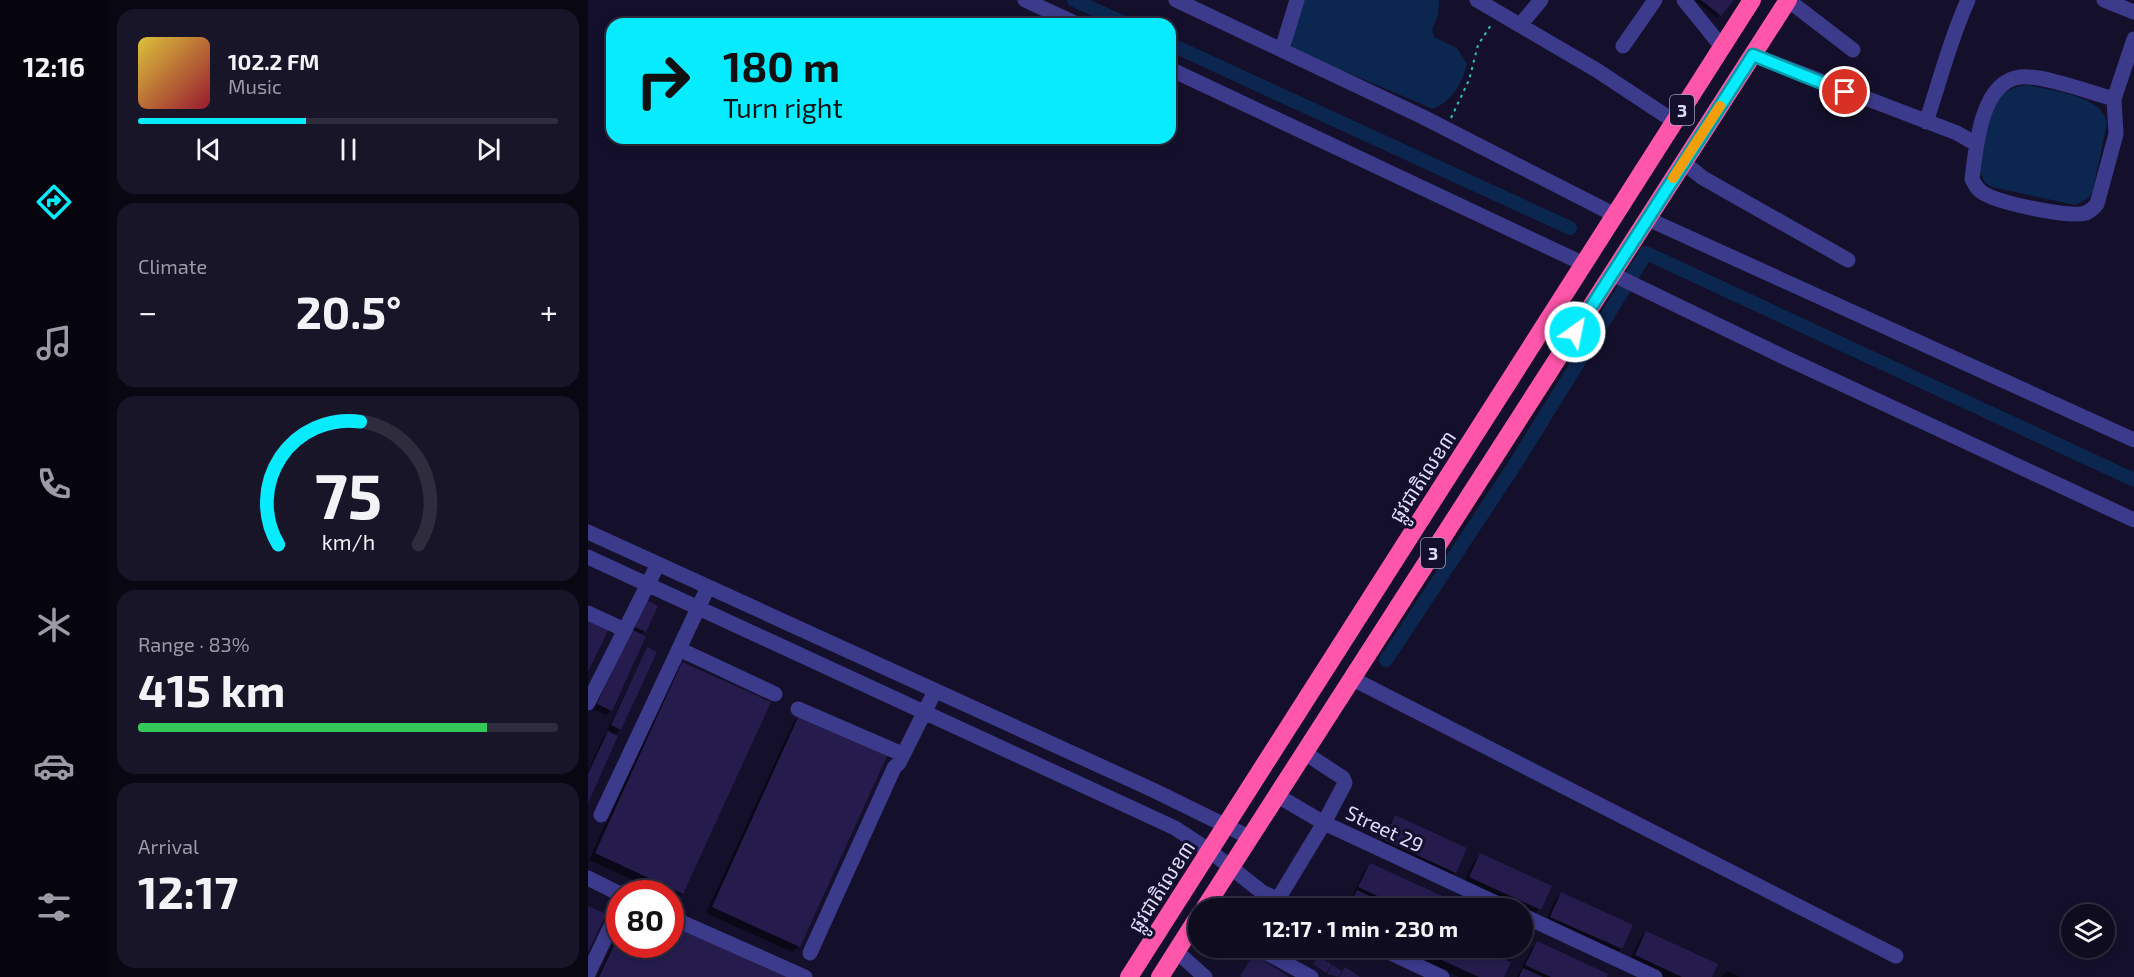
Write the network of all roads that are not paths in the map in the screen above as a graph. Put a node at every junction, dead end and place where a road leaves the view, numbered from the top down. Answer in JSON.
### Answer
{"nodes":[{"id":1,"x":1025,"y":0,"type":"edge"},
{"id":2,"x":1176,"y":0,"type":"edge"},
{"id":3,"x":1296,"y":0,"type":"edge"},
{"id":4,"x":1477,"y":0,"type":"edge"},
{"id":5,"x":1540,"y":0,"type":"edge"},
{"id":6,"x":1655,"y":0,"type":"edge"},
{"id":7,"x":1684,"y":0,"type":"edge"},
{"id":8,"x":1752,"y":0,"type":"edge"},
{"id":9,"x":1788,"y":0,"type":"edge"},
{"id":10,"x":1968,"y":0,"type":"edge"},
{"id":11,"x":2104,"y":0,"type":"edge"},
{"id":12,"x":2134,"y":12,"type":"edge"},
{"id":13,"x":1064,"y":18,"type":"edge"},
{"id":14,"x":1521,"y":24,"type":"junction"},
{"id":15,"x":2134,"y":39,"type":"edge"},
{"id":16,"x":1623,"y":46,"type":"dead end"},
{"id":17,"x":1722,"y":47,"type":"junction"},
{"id":18,"x":1282,"y":49,"type":"junction"},
{"id":19,"x":1853,"y":50,"type":"dead end"},
{"id":20,"x":1753,"y":55,"type":"junction"},
{"id":21,"x":1176,"y":72,"type":"edge"},
{"id":22,"x":2114,"y":99,"type":"junction"},
{"id":23,"x":1675,"y":122,"type":"junction"},
{"id":24,"x":1926,"y":122,"type":"junction"},
{"id":25,"x":1976,"y":144,"type":"junction"},
{"id":26,"x":1684,"y":163,"type":"junction"},
{"id":27,"x":1614,"y":217,"type":"junction"},
{"id":28,"x":1644,"y":225,"type":"junction"},
{"id":29,"x":1587,"y":259,"type":"junction"},
{"id":30,"x":1848,"y":260,"type":"dead end"},
{"id":31,"x":1614,"y":271,"type":"junction"},
{"id":32,"x":2134,"y":440,"type":"edge"},
{"id":33,"x":2134,"y":519,"type":"edge"},
{"id":34,"x":588,"y":532,"type":"edge"},
{"id":35,"x":588,"y":557,"type":"edge"},
{"id":36,"x":658,"y":564,"type":"junction"},
{"id":37,"x":648,"y":585,"type":"junction"},
{"id":38,"x":708,"y":587,"type":"junction"},
{"id":39,"x":697,"y":608,"type":"junction"},
{"id":40,"x":588,"y":613,"type":"edge"},
{"id":41,"x":625,"y":630,"type":"junction"},
{"id":42,"x":815,"y":636,"type":"junction"},
{"id":43,"x":679,"y":649,"type":"junction"},
{"id":44,"x":805,"y":657,"type":"junction"},
{"id":45,"x":1353,"y":679,"type":"junction"},
{"id":46,"x":934,"y":691,"type":"junction"},
{"id":47,"x":775,"y":694,"type":"dead end"},
{"id":48,"x":588,"y":703,"type":"edge"},
{"id":49,"x":798,"y":709,"type":"dead end"},
{"id":50,"x":923,"y":712,"type":"junction"},
{"id":51,"x":1065,"y":750,"type":"junction"},
{"id":52,"x":1305,"y":753,"type":"junction"},
{"id":53,"x":902,"y":754,"type":"junction"},
{"id":54,"x":1054,"y":772,"type":"junction"},
{"id":55,"x":1153,"y":790,"type":"junction"},
{"id":56,"x":1278,"y":796,"type":"junction"},
{"id":57,"x":1142,"y":813,"type":"junction"},
{"id":58,"x":601,"y":815,"type":"dead end"},
{"id":59,"x":1324,"y":823,"type":"junction"},
{"id":60,"x":1226,"y":824,"type":"junction"},
{"id":61,"x":1251,"y":838,"type":"junction"},
{"id":62,"x":1210,"y":850,"type":"junction"},
{"id":63,"x":1231,"y":867,"type":"junction"},
{"id":64,"x":588,"y":878,"type":"edge"},
{"id":65,"x":606,"y":887,"type":"edge"},
{"id":66,"x":1211,"y":898,"type":"edge"},
{"id":67,"x":1276,"y":898,"type":"edge"},
{"id":68,"x":1279,"y":898,"type":"edge"},
{"id":69,"x":1485,"y":898,"type":"edge"},
{"id":70,"x":1533,"y":920,"type":"edge"},
{"id":71,"x":684,"y":923,"type":"edge"},
{"id":72,"x":1188,"y":932,"type":"edge"},
{"id":73,"x":606,"y":935,"type":"edge"},
{"id":74,"x":1176,"y":951,"type":"junction"},
{"id":75,"x":810,"y":953,"type":"dead end"},
{"id":76,"x":1896,"y":956,"type":"dead end"},
{"id":77,"x":1276,"y":958,"type":"edge"},
{"id":78,"x":1395,"y":958,"type":"edge"},
{"id":79,"x":590,"y":965,"type":"edge"},
{"id":80,"x":1415,"y":972,"type":"edge"},
{"id":81,"x":805,"y":977,"type":"edge"},
{"id":82,"x":1129,"y":977,"type":"edge"},
{"id":83,"x":1160,"y":977,"type":"edge"},
{"id":84,"x":1205,"y":977,"type":"edge"},
{"id":85,"x":1311,"y":977,"type":"edge"},
{"id":86,"x":1442,"y":977,"type":"edge"},
{"id":87,"x":1655,"y":977,"type":"edge"}],
"edges":[{"from":1,"to":13,"type":"street"},
{"from":2,"to":18,"type":"street"},
{"from":3,"to":18,"type":"street"},
{"from":4,"to":14,"type":"street"},
{"from":5,"to":14,"type":"street"},
{"from":6,"to":16,"type":"street"},
{"from":7,"to":17,"type":"street"},
{"from":8,"to":17,"type":"highway","name":"ផ្លូវជាតិលេខ៣","number":"3"},
{"from":9,"to":19,"type":"street"},
{"from":9,"to":20,"type":"highway","number":"3"},
{"from":10,"to":24,"type":"street"},
{"from":11,"to":12,"type":"street"},
{"from":14,"to":23,"type":"street"},
{"from":15,"to":22,"type":"street"},
{"from":17,"to":23,"type":"highway","name":"ផ្លូវជាតិលេខ៣","number":"3"},
{"from":18,"to":27,"type":"street"},
{"from":20,"to":24,"type":"street"},
{"from":20,"to":26,"type":"highway","number":"3"},
{"from":21,"to":29,"type":"street"},
{"from":22,"to":25,"type":"street"},
{"from":22,"to":25,"type":"street"},
{"from":23,"to":27,"type":"highway","name":"ផ្លូវជាតិលេខ៣","number":"3"},
{"from":24,"to":25,"type":"street"},
{"from":26,"to":28,"type":"highway","number":"3"},
{"from":26,"to":30,"type":"street"},
{"from":27,"to":29,"type":"highway","name":"ផ្លូវជាតិលេខ៣","number":"3"},
{"from":28,"to":31,"type":"highway","number":"3"},
{"from":28,"to":32,"type":"street"},
{"from":29,"to":60,"type":"highway","name":"ផ្លូវជាតិលេខ៣","number":"3"},
{"from":31,"to":33,"type":"street"},
{"from":31,"to":45,"type":"highway","number":"3"},
{"from":34,"to":36,"type":"street"},
{"from":35,"to":37,"type":"street"},
{"from":36,"to":37,"type":"street"},
{"from":36,"to":38,"type":"street"},
{"from":37,"to":39,"type":"street"},
{"from":37,"to":41,"type":"street"},
{"from":38,"to":39,"type":"street"},
{"from":38,"to":42,"type":"street"},
{"from":39,"to":43,"type":"street"},
{"from":39,"to":44,"type":"street"},
{"from":40,"to":41,"type":"street"},
{"from":41,"to":48,"type":"street"},
{"from":42,"to":44,"type":"street"},
{"from":42,"to":46,"type":"street"},
{"from":43,"to":47,"type":"street"},
{"from":43,"to":58,"type":"street"},
{"from":44,"to":50,"type":"street"},
{"from":45,"to":52,"type":"highway","number":"3"},
{"from":45,"to":76,"type":"street"},
{"from":46,"to":50,"type":"street"},
{"from":46,"to":51,"type":"street"},
{"from":49,"to":53,"type":"street"},
{"from":50,"to":53,"type":"street"},
{"from":50,"to":54,"type":"street"},
{"from":51,"to":54,"type":"street"},
{"from":51,"to":55,"type":"street"},
{"from":52,"to":56,"type":"highway","number":"3"},
{"from":52,"to":59,"type":"street"},
{"from":53,"to":75,"type":"street"},
{"from":54,"to":57,"type":"street"},
{"from":55,"to":57,"type":"street"},
{"from":55,"to":60,"type":"street"},
{"from":56,"to":59,"type":"street"},
{"from":56,"to":61,"type":"highway","number":"3"},
{"from":57,"to":62,"type":"street"},
{"from":59,"to":68,"type":"street","name":"Street 29"},
{"from":59,"to":69,"type":"street","name":"Street 29"},
{"from":60,"to":61,"type":"street"},
{"from":60,"to":62,"type":"highway","name":"ផ្លូវជាតិលេខ៣","number":"3"},
{"from":61,"to":63,"type":"highway","number":"3"},
{"from":62,"to":63,"type":"street"},
{"from":62,"to":82,"type":"highway","name":"ផ្លូវជាតិលេខ៣","number":"3"},
{"from":63,"to":66,"type":"highway","number":"3"},
{"from":63,"to":67,"type":"street"},
{"from":64,"to":65,"type":"street"},
{"from":70,"to":87,"type":"street"},
{"from":71,"to":81,"type":"street"},
{"from":72,"to":74,"type":"highway"},
{"from":73,"to":79,"type":"street"},
{"from":74,"to":83,"type":"highway"},
{"from":74,"to":84,"type":"street"},
{"from":77,"to":85,"type":"street"},
{"from":78,"to":80,"type":"street"},
{"from":80,"to":86,"type":"street"}]}
